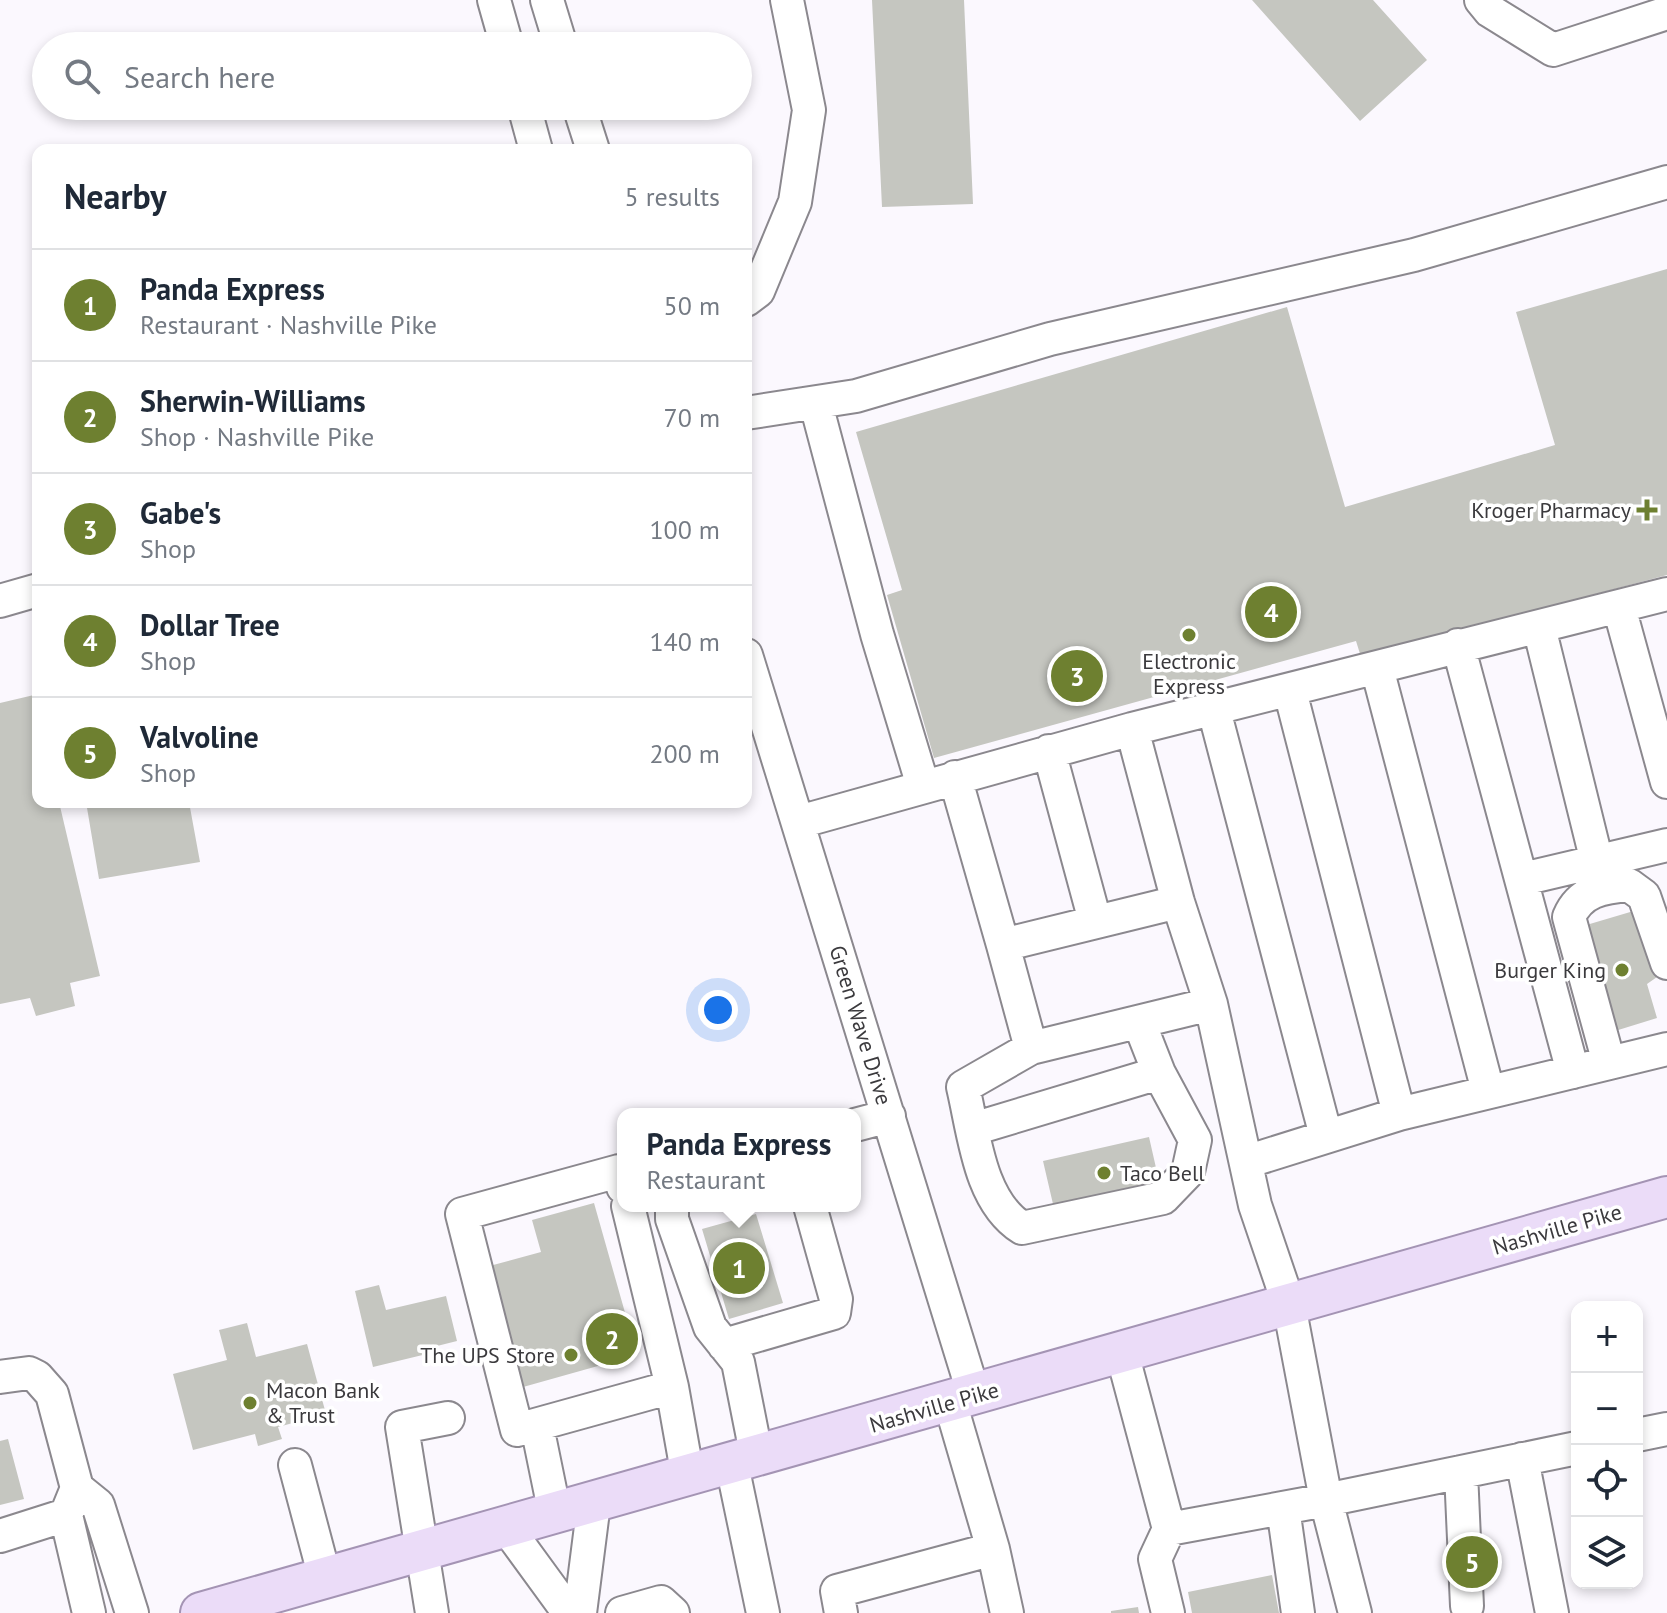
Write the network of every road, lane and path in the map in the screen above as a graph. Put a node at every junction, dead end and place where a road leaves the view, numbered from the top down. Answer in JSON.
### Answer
{"nodes":[{"id":1,"x":494,"y":0,"type":"edge"},
{"id":2,"x":547,"y":0,"type":"edge"},
{"id":3,"x":787,"y":0,"type":"edge"},
{"id":4,"x":1481,"y":0,"type":"edge"},
{"id":5,"x":1667,"y":13,"type":"edge"},
{"id":6,"x":503,"y":32,"type":"edge"},
{"id":7,"x":557,"y":32,"type":"edge"},
{"id":8,"x":528,"y":120,"type":"edge"},
{"id":9,"x":583,"y":120,"type":"edge"},
{"id":10,"x":534,"y":144,"type":"edge"},
{"id":11,"x":591,"y":144,"type":"edge"},
{"id":12,"x":1667,"y":182,"type":"edge"},
{"id":13,"x":752,"y":296,"type":"edge"},
{"id":14,"x":816,"y":404,"type":"junction"},
{"id":15,"x":752,"y":412,"type":"edge"},
{"id":16,"x":32,"y":592,"type":"edge"},
{"id":17,"x":1667,"y":594,"type":"edge"},
{"id":18,"x":0,"y":601,"type":"edge"},
{"id":19,"x":1619,"y":607,"type":"junction"},
{"id":20,"x":1539,"y":627,"type":"junction"},
{"id":21,"x":1458,"y":645,"type":"junction"},
{"id":22,"x":1377,"y":668,"type":"junction"},
{"id":23,"x":752,"y":674,"type":"edge"},
{"id":24,"x":1290,"y":691,"type":"junction"},
{"id":25,"x":1214,"y":710,"type":"junction"},
{"id":26,"x":1132,"y":729,"type":"junction"},
{"id":27,"x":1049,"y":751,"type":"junction"},
{"id":28,"x":955,"y":777,"type":"junction"},
{"id":29,"x":1667,"y":782,"type":"edge"},
{"id":30,"x":923,"y":786,"type":"junction"},
{"id":31,"x":799,"y":822,"type":"junction"},
{"id":32,"x":1667,"y":845,"type":"edge"},
{"id":33,"x":1597,"y":862,"type":"junction"},
{"id":34,"x":1523,"y":879,"type":"junction"},
{"id":35,"x":1178,"y":902,"type":"junction"},
{"id":36,"x":1095,"y":921,"type":"junction"},
{"id":37,"x":1003,"y":945,"type":"junction"},
{"id":38,"x":1667,"y":963,"type":"edge"},
{"id":39,"x":1211,"y":1004,"type":"junction"},
{"id":40,"x":1139,"y":1022,"type":"junction"},
{"id":41,"x":1031,"y":1048,"type":"junction"},
{"id":42,"x":1667,"y":1049,"type":"edge"},
{"id":43,"x":1609,"y":1063,"type":"junction"},
{"id":44,"x":1573,"y":1072,"type":"junction"},
{"id":45,"x":1159,"y":1073,"type":"junction"},
{"id":46,"x":1488,"y":1091,"type":"junction"},
{"id":47,"x":1399,"y":1114,"type":"junction"},
{"id":48,"x":889,"y":1116,"type":"junction"},
{"id":49,"x":861,"y":1123,"type":"edge"},
{"id":50,"x":973,"y":1129,"type":"junction"},
{"id":51,"x":1326,"y":1136,"type":"junction"},
{"id":52,"x":1246,"y":1162,"type":"junction"},
{"id":53,"x":617,"y":1172,"type":"edge"},
{"id":54,"x":1667,"y":1197,"type":"edge"},
{"id":55,"x":629,"y":1212,"type":"edge"},
{"id":56,"x":672,"y":1212,"type":"edge"},
{"id":57,"x":812,"y":1212,"type":"edge"},
{"id":58,"x":1289,"y":1305,"type":"junction"},
{"id":59,"x":724,"y":1345,"type":"junction"},
{"id":60,"x":1122,"y":1353,"type":"junction"},
{"id":61,"x":0,"y":1377,"type":"edge"},
{"id":62,"x":672,"y":1387,"type":"junction"},
{"id":63,"x":962,"y":1398,"type":"junction"},
{"id":64,"x":448,"y":1418,"type":"dead end"},
{"id":65,"x":537,"y":1426,"type":"junction"},
{"id":66,"x":1667,"y":1429,"type":"edge"},
{"id":67,"x":1643,"y":1434,"type":"edge"},
{"id":68,"x":1571,"y":1449,"type":"edge"},
{"id":69,"x":1522,"y":1459,"type":"junction"},
{"id":70,"x":744,"y":1461,"type":"junction"},
{"id":71,"x":295,"y":1465,"type":"dead end"},
{"id":72,"x":1461,"y":1472,"type":"junction"},
{"id":73,"x":688,"y":1477,"type":"junction"},
{"id":74,"x":1326,"y":1500,"type":"junction"},
{"id":75,"x":72,"y":1502,"type":"junction"},
{"id":76,"x":594,"y":1503,"type":"junction"},
{"id":77,"x":1283,"y":1508,"type":"junction"},
{"id":78,"x":555,"y":1514,"type":"junction"},
{"id":79,"x":507,"y":1528,"type":"junction"},
{"id":80,"x":1169,"y":1529,"type":"junction"},
{"id":81,"x":0,"y":1536,"type":"edge"},
{"id":82,"x":419,"y":1552,"type":"junction"},
{"id":83,"x":995,"y":1558,"type":"junction"},
{"id":84,"x":325,"y":1578,"type":"junction"},
{"id":85,"x":839,"y":1602,"type":"edge"},
{"id":86,"x":1467,"y":1606,"type":"dead end"},
{"id":87,"x":89,"y":1613,"type":"edge"},
{"id":88,"x":132,"y":1613,"type":"edge"},
{"id":89,"x":201,"y":1613,"type":"edge"},
{"id":90,"x":432,"y":1613,"type":"edge"},
{"id":91,"x":569,"y":1613,"type":"edge"},
{"id":92,"x":580,"y":1613,"type":"edge"},
{"id":93,"x":622,"y":1613,"type":"edge"},
{"id":94,"x":673,"y":1613,"type":"edge"},
{"id":95,"x":763,"y":1613,"type":"edge"},
{"id":96,"x":989,"y":1613,"type":"edge"},
{"id":97,"x":1007,"y":1613,"type":"edge"},
{"id":98,"x":1168,"y":1613,"type":"edge"},
{"id":99,"x":1298,"y":1613,"type":"edge"},
{"id":100,"x":1355,"y":1613,"type":"edge"},
{"id":101,"x":1552,"y":1613,"type":"edge"}],
"edges":[{"from":1,"to":6,"type":"street"},
{"from":2,"to":7,"type":"street"},
{"from":3,"to":13,"type":"street"},
{"from":4,"to":5,"type":"street"},
{"from":8,"to":10,"type":"street"},
{"from":9,"to":11,"type":"street"},
{"from":12,"to":14,"type":"street"},
{"from":14,"to":15,"type":"street"},
{"from":14,"to":30,"type":"street"},
{"from":16,"to":18,"type":"street"},
{"from":17,"to":19,"type":"street"},
{"from":19,"to":20,"type":"street"},
{"from":19,"to":29,"type":"street"},
{"from":20,"to":21,"type":"street"},
{"from":20,"to":33,"type":"street"},
{"from":21,"to":22,"type":"street"},
{"from":21,"to":34,"type":"street"},
{"from":22,"to":24,"type":"street"},
{"from":22,"to":46,"type":"street"},
{"from":23,"to":31,"type":"street","name":"Green Wave Drive"},
{"from":24,"to":25,"type":"street"},
{"from":24,"to":47,"type":"street"},
{"from":25,"to":26,"type":"street"},
{"from":25,"to":51,"type":"street"},
{"from":26,"to":27,"type":"street"},
{"from":26,"to":35,"type":"street"},
{"from":27,"to":28,"type":"street"},
{"from":27,"to":36,"type":"street"},
{"from":28,"to":30,"type":"street"},
{"from":28,"to":37,"type":"street"},
{"from":30,"to":31,"type":"street"},
{"from":31,"to":48,"type":"street","name":"Green Wave Drive"},
{"from":32,"to":33,"type":"street"},
{"from":33,"to":34,"type":"street"},
{"from":34,"to":44,"type":"street"},
{"from":35,"to":36,"type":"street"},
{"from":35,"to":39,"type":"street"},
{"from":36,"to":37,"type":"street"},
{"from":37,"to":41,"type":"street"},
{"from":38,"to":43,"type":"street"},
{"from":39,"to":40,"type":"street"},
{"from":39,"to":52,"type":"street"},
{"from":40,"to":41,"type":"street"},
{"from":40,"to":45,"type":"street"},
{"from":41,"to":50,"type":"street"},
{"from":42,"to":43,"type":"street"},
{"from":43,"to":44,"type":"street"},
{"from":44,"to":46,"type":"street"},
{"from":45,"to":50,"type":"street"},
{"from":45,"to":50,"type":"street"},
{"from":46,"to":47,"type":"street"},
{"from":47,"to":51,"type":"street"},
{"from":48,"to":49,"type":"street"},
{"from":48,"to":63,"type":"street","name":"Green Wave Drive"},
{"from":51,"to":52,"type":"street"},
{"from":52,"to":58,"type":"street"},
{"from":53,"to":65,"type":"street"},
{"from":54,"to":58,"type":"main road","name":"Nashville Pike"},
{"from":55,"to":62,"type":"street"},
{"from":56,"to":59,"type":"street"},
{"from":57,"to":59,"type":"street"},
{"from":58,"to":60,"type":"main road","name":"Nashville Pike"},
{"from":58,"to":74,"type":"street"},
{"from":59,"to":70,"type":"street"},
{"from":60,"to":63,"type":"main road","name":"Nashville Pike"},
{"from":60,"to":80,"type":"street"},
{"from":61,"to":75,"type":"street"},
{"from":62,"to":65,"type":"street"},
{"from":62,"to":73,"type":"street"},
{"from":63,"to":70,"type":"main road","name":"Nashville Pike"},
{"from":63,"to":83,"type":"street","name":"Green Wave Drive"},
{"from":64,"to":82,"type":"street"},
{"from":65,"to":78,"type":"street"},
{"from":66,"to":67,"type":"street"},
{"from":68,"to":69,"type":"street"},
{"from":69,"to":72,"type":"street"},
{"from":69,"to":101,"type":"street"},
{"from":70,"to":73,"type":"main road","name":"Nashville Pike"},
{"from":70,"to":95,"type":"street"},
{"from":71,"to":84,"type":"street"},
{"from":72,"to":74,"type":"street"},
{"from":72,"to":86,"type":"street"},
{"from":73,"to":76,"type":"main road","name":"Nashville Pike"},
{"from":74,"to":77,"type":"street"},
{"from":74,"to":100,"type":"street"},
{"from":75,"to":81,"type":"street"},
{"from":75,"to":87,"type":"street"},
{"from":75,"to":88,"type":"street"},
{"from":76,"to":78,"type":"main road","name":"Nashville Pike"},
{"from":76,"to":92,"type":"street"},
{"from":77,"to":80,"type":"street"},
{"from":77,"to":99,"type":"street"},
{"from":78,"to":79,"type":"main road","name":"Nashville Pike"},
{"from":79,"to":82,"type":"main road","name":"Nashville Pike"},
{"from":79,"to":91,"type":"street"},
{"from":80,"to":98,"type":"street"},
{"from":82,"to":84,"type":"main road","name":"Nashville Pike"},
{"from":82,"to":90,"type":"street"},
{"from":83,"to":85,"type":"street"},
{"from":83,"to":96,"type":"street"},
{"from":83,"to":97,"type":"street","name":"Green Wave Drive"},
{"from":84,"to":89,"type":"main road","name":"Nashville Pike"},
{"from":93,"to":94,"type":"street"}]}
